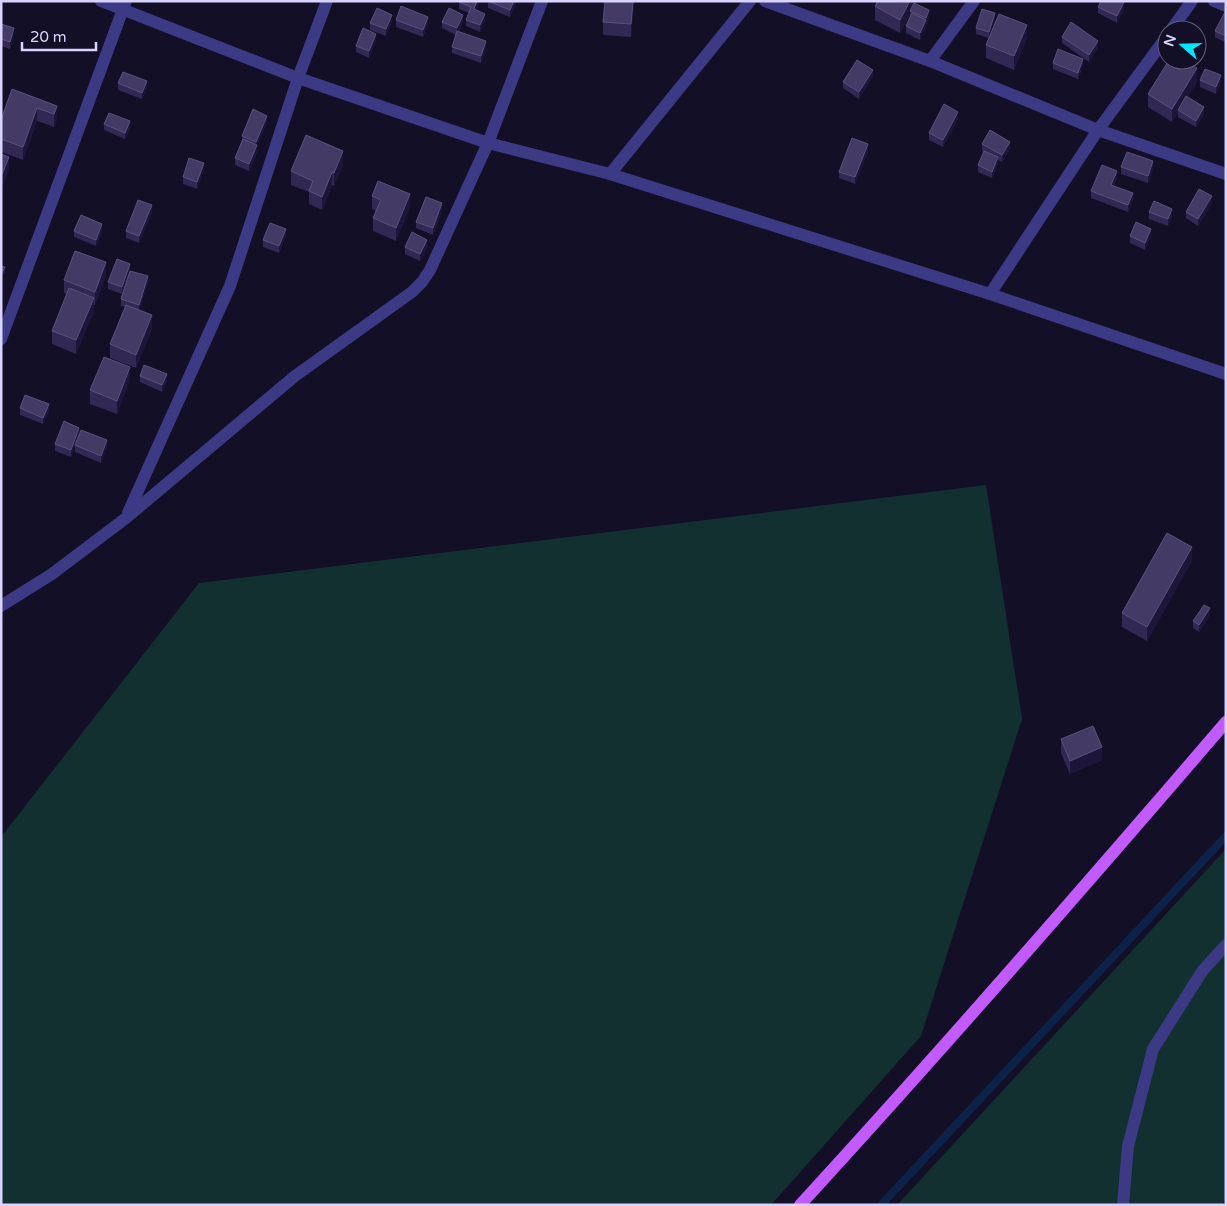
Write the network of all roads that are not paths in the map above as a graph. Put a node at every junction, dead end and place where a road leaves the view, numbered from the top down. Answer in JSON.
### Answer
{"nodes":[{"id":1,"x":101,"y":1,"type":"edge"},
{"id":2,"x":327,"y":1,"type":"edge"},
{"id":3,"x":542,"y":1,"type":"edge"},
{"id":4,"x":750,"y":1,"type":"edge"},
{"id":5,"x":765,"y":1,"type":"edge"},
{"id":6,"x":974,"y":1,"type":"edge"},
{"id":7,"x":1192,"y":1,"type":"edge"},
{"id":8,"x":1214,"y":1,"type":"edge"},
{"id":9,"x":125,"y":6,"type":"edge"},
{"id":10,"x":1226,"y":6,"type":"edge"},
{"id":11,"x":1178,"y":20,"type":"edge"},
{"id":12,"x":1157,"y":50,"type":"edge"},
{"id":13,"x":930,"y":60,"type":"junction"},
{"id":14,"x":298,"y":78,"type":"junction"},
{"id":15,"x":1098,"y":130,"type":"junction"},
{"id":16,"x":488,"y":143,"type":"junction"},
{"id":17,"x":610,"y":174,"type":"junction"},
{"id":18,"x":1226,"y":174,"type":"edge"},
{"id":19,"x":990,"y":294,"type":"junction"},
{"id":20,"x":1,"y":339,"type":"edge"},
{"id":21,"x":1226,"y":374,"type":"edge"},
{"id":22,"x":126,"y":518,"type":"junction"},
{"id":23,"x":1,"y":606,"type":"edge"},
{"id":24,"x":1226,"y":722,"type":"edge"},
{"id":25,"x":1226,"y":945,"type":"edge"},
{"id":26,"x":800,"y":1205,"type":"edge"},
{"id":27,"x":1123,"y":1205,"type":"edge"}],
"edges":[{"from":1,"to":9,"type":"street"},
{"from":2,"to":14,"type":"street"},
{"from":3,"to":16,"type":"street"},
{"from":4,"to":17,"type":"street"},
{"from":5,"to":13,"type":"street"},
{"from":6,"to":13,"type":"street"},
{"from":7,"to":11,"type":"street"},
{"from":8,"to":10,"type":"street"},
{"from":9,"to":14,"type":"street"},
{"from":9,"to":20,"type":"street"},
{"from":12,"to":15,"type":"street"},
{"from":13,"to":15,"type":"street"},
{"from":14,"to":16,"type":"street"},
{"from":14,"to":22,"type":"street"},
{"from":15,"to":18,"type":"street"},
{"from":15,"to":19,"type":"street"},
{"from":16,"to":17,"type":"street"},
{"from":16,"to":22,"type":"street"},
{"from":17,"to":19,"type":"street"},
{"from":19,"to":21,"type":"street"},
{"from":22,"to":23,"type":"street"},
{"from":24,"to":26,"type":"main road"},
{"from":25,"to":27,"type":"street"}]}
